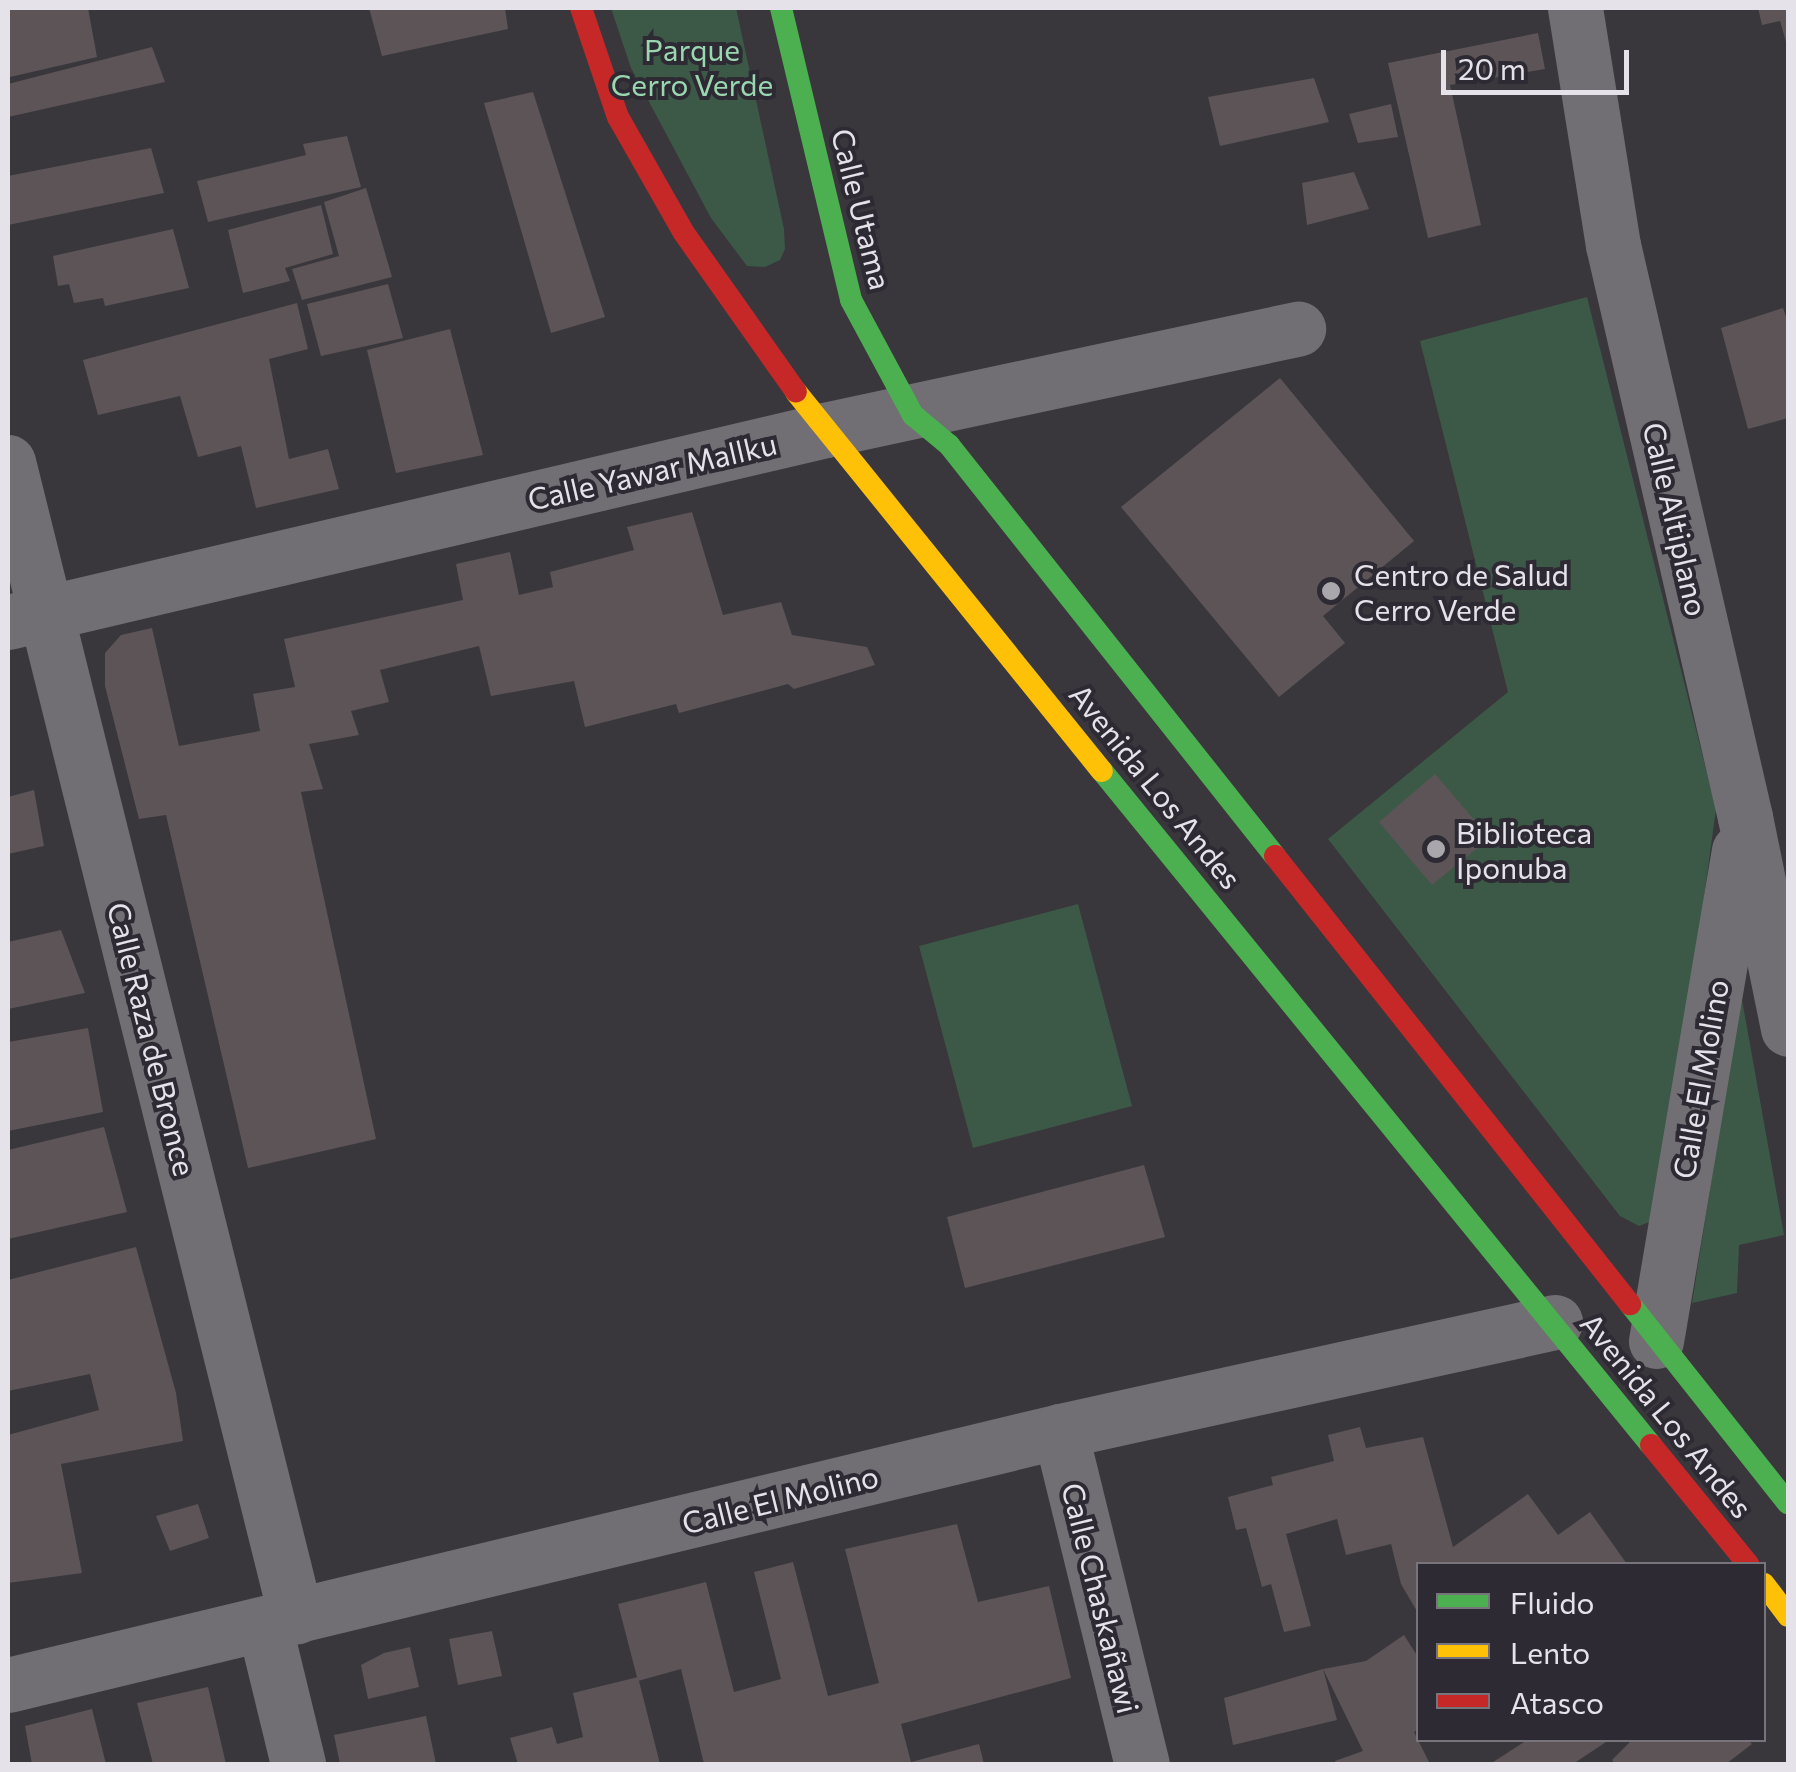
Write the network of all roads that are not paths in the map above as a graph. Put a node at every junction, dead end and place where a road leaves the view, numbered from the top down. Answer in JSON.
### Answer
{"nodes":[{"id":1,"x":581,"y":8,"type":"edge"},
{"id":2,"x":781,"y":8,"type":"edge"},
{"id":3,"x":1575,"y":8,"type":"edge"},
{"id":4,"x":1298,"y":329,"type":"dead end"},
{"id":5,"x":913,"y":414,"type":"junction"},
{"id":6,"x":825,"y":430,"type":"junction"},
{"id":7,"x":8,"y":462,"type":"edge"},
{"id":8,"x":27,"y":618,"type":"edge"},
{"id":9,"x":1745,"y":817,"type":"junction"},
{"id":10,"x":1788,"y":1029,"type":"edge"},
{"id":11,"x":1554,"y":1322,"type":"junction"},
{"id":12,"x":1656,"y":1341,"type":"junction"},
{"id":13,"x":1060,"y":1431,"type":"junction"},
{"id":14,"x":1788,"y":1504,"type":"edge"},
{"id":15,"x":1746,"y":1562,"type":"edge"},
{"id":16,"x":1766,"y":1587,"type":"edge"},
{"id":17,"x":1788,"y":1616,"type":"edge"},
{"id":18,"x":280,"y":1621,"type":"junction"},
{"id":19,"x":8,"y":1685,"type":"edge"},
{"id":20,"x":298,"y":1764,"type":"edge"},
{"id":21,"x":1142,"y":1764,"type":"edge"}],
"edges":[{"from":1,"to":6,"type":"street","name":"Avenida Los Andes"},
{"from":2,"to":5,"type":"street","name":"Calle Utama"},
{"from":3,"to":9,"type":"street","name":"Calle Altiplano"},
{"from":4,"to":5,"type":"street","name":"Calle Yawar Mallku"},
{"from":5,"to":6,"type":"street","name":"Calle Yawar Mallku"},
{"from":5,"to":12,"type":"street","name":"Avenida Los Andes"},
{"from":6,"to":8,"type":"street","name":"Calle Yawar Mallku"},
{"from":6,"to":11,"type":"street","name":"Avenida Los Andes"},
{"from":7,"to":8,"type":"street","name":"Calle Raza de Bronce"},
{"from":8,"to":18,"type":"street","name":"Calle Raza de Bronce"},
{"from":9,"to":10,"type":"street","name":"Calle Altiplano"},
{"from":9,"to":12,"type":"street","name":"Calle El Molino"},
{"from":11,"to":13,"type":"street","name":"Calle El Molino"},
{"from":11,"to":15,"type":"street","name":"Avenida Los Andes"},
{"from":12,"to":14,"type":"street","name":"Avenida Los Andes"},
{"from":13,"to":18,"type":"street","name":"Calle El Molino"},
{"from":13,"to":21,"type":"street","name":"Calle Chaskañawi"},
{"from":16,"to":17,"type":"street"},
{"from":18,"to":19,"type":"street","name":"Calle El Molino"},
{"from":18,"to":20,"type":"street","name":"Calle Raza de Bronce"}]}
